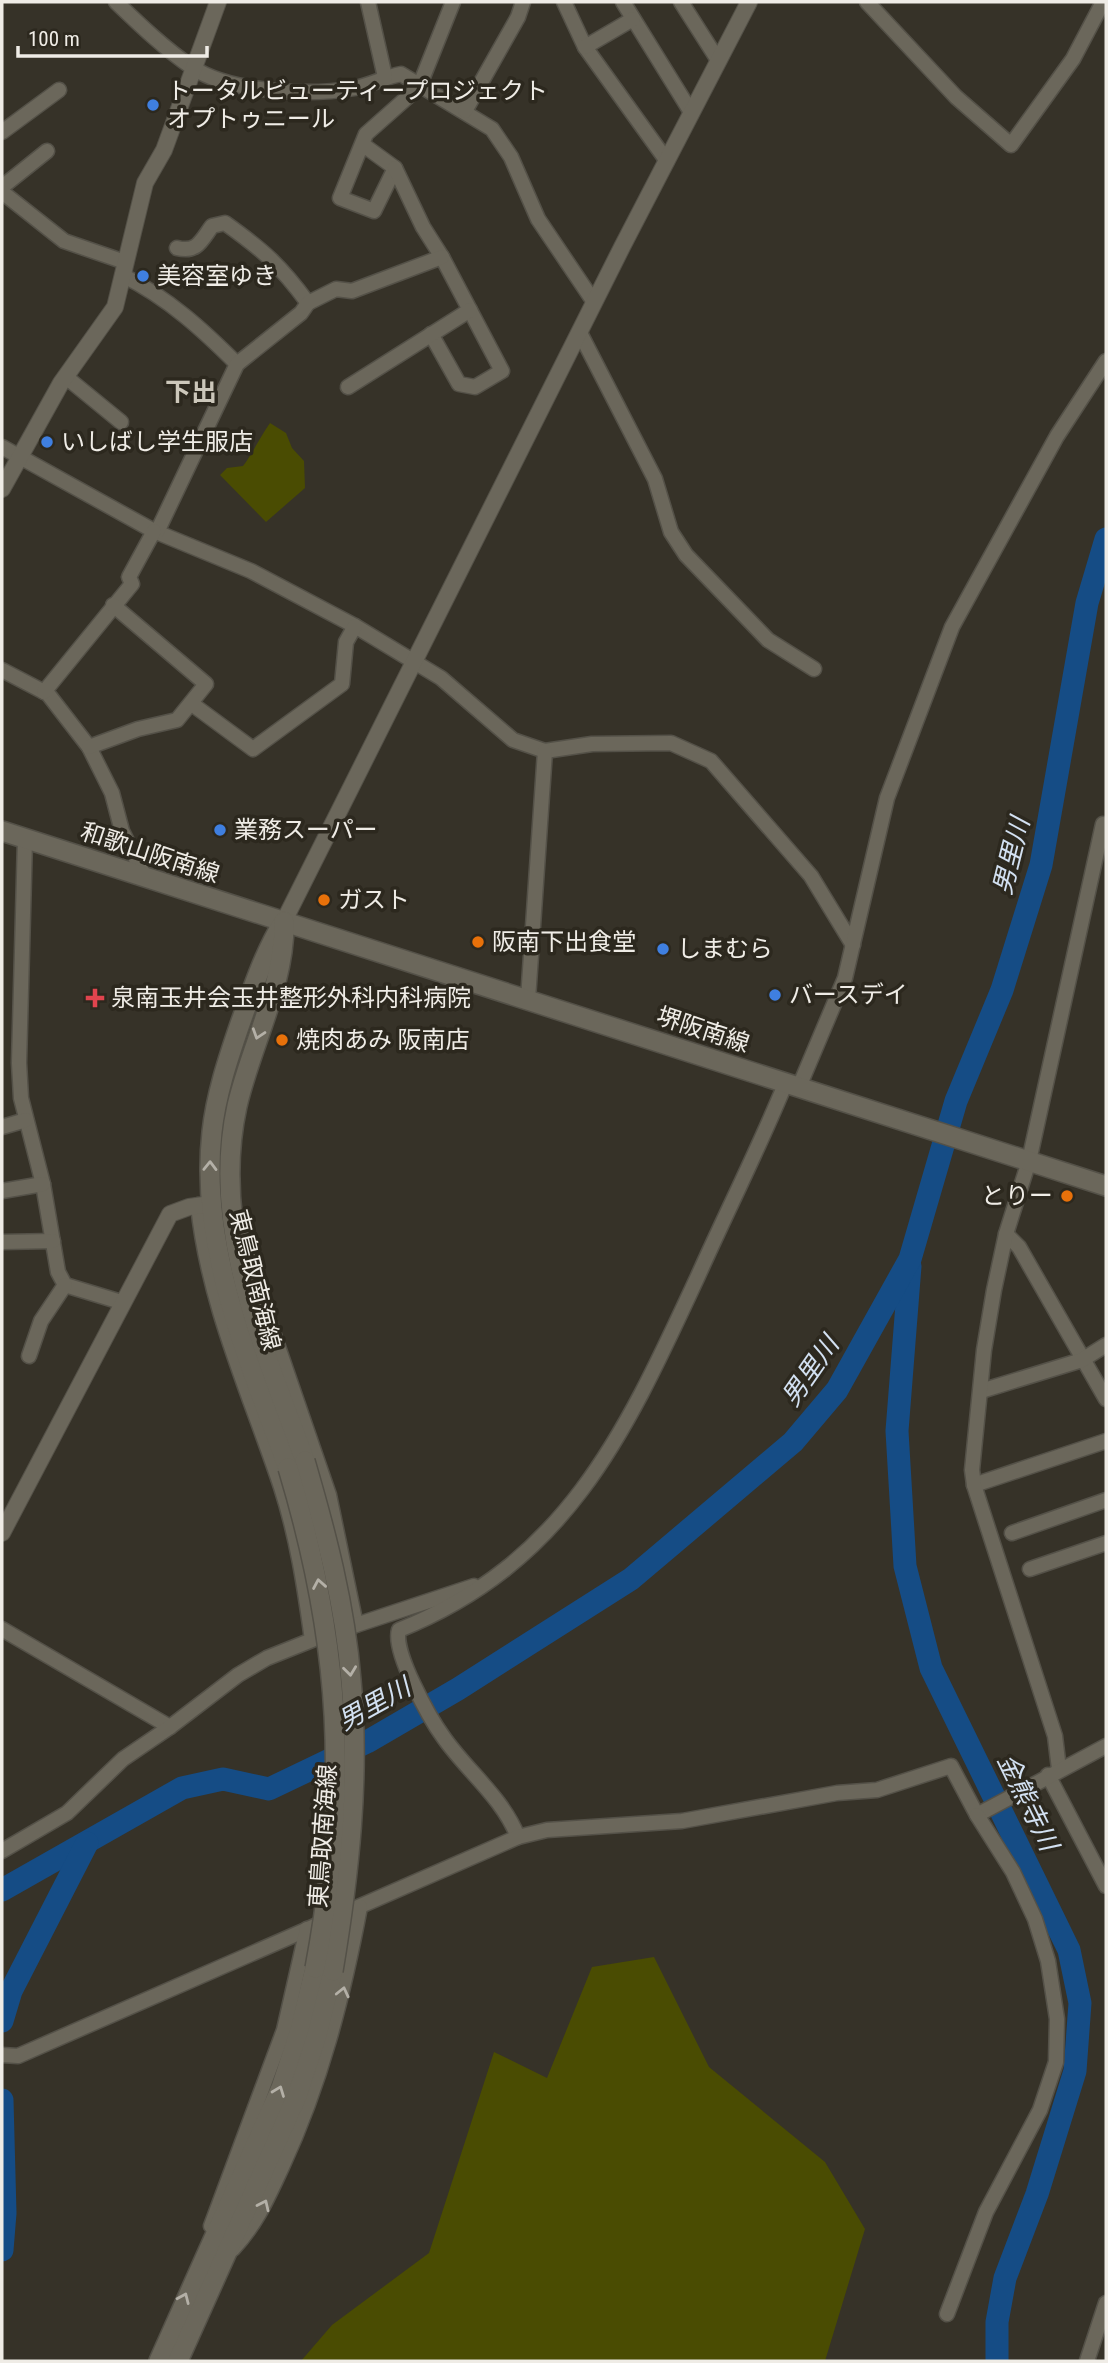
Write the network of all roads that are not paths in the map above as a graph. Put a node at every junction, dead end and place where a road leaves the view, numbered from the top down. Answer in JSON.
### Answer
{"nodes":[{"id":1,"x":116,"y":2,"type":"edge"},
{"id":2,"x":218,"y":2,"type":"edge"},
{"id":3,"x":368,"y":2,"type":"edge"},
{"id":4,"x":453,"y":2,"type":"edge"},
{"id":5,"x":523,"y":2,"type":"edge"},
{"id":6,"x":564,"y":2,"type":"edge"},
{"id":7,"x":624,"y":2,"type":"edge"},
{"id":8,"x":681,"y":2,"type":"edge"},
{"id":9,"x":867,"y":2,"type":"edge"},
{"id":10,"x":1103,"y":2,"type":"edge"},
{"id":11,"x":744,"y":5,"type":"edge"},
{"id":12,"x":633,"y":19,"type":"junction"},
{"id":13,"x":585,"y":47,"type":"junction"},
{"id":14,"x":718,"y":60,"type":"junction"},
{"id":15,"x":195,"y":69,"type":"junction"},
{"id":16,"x":385,"y":77,"type":"junction"},
{"id":17,"x":419,"y":87,"type":"junction"},
{"id":18,"x":60,"y":90,"type":"dead end"},
{"id":19,"x":465,"y":111,"type":"junction"},
{"id":20,"x":691,"y":112,"type":"junction"},
{"id":21,"x":2,"y":132,"type":"edge"},
{"id":22,"x":362,"y":144,"type":"junction"},
{"id":23,"x":47,"y":151,"type":"dead end"},
{"id":24,"x":667,"y":161,"type":"junction"},
{"id":25,"x":395,"y":168,"type":"junction"},
{"id":26,"x":2,"y":189,"type":"edge"},
{"id":27,"x":177,"y":248,"type":"dead end"},
{"id":28,"x":442,"y":257,"type":"junction"},
{"id":29,"x":125,"y":269,"type":"junction"},
{"id":30,"x":594,"y":302,"type":"junction"},
{"id":31,"x":308,"y":303,"type":"junction"},
{"id":32,"x":470,"y":310,"type":"junction"},
{"id":33,"x":580,"y":333,"type":"junction"},
{"id":34,"x":431,"y":334,"type":"junction"},
{"id":35,"x":1106,"y":361,"type":"edge"},
{"id":36,"x":237,"y":364,"type":"junction"},
{"id":37,"x":66,"y":377,"type":"junction"},
{"id":38,"x":348,"y":387,"type":"dead end"},
{"id":39,"x":121,"y":422,"type":"dead end"},
{"id":40,"x":2,"y":447,"type":"edge"},
{"id":41,"x":20,"y":458,"type":"junction"},
{"id":42,"x":2,"y":489,"type":"edge"},
{"id":43,"x":156,"y":532,"type":"junction"},
{"id":44,"x":113,"y":606,"type":"junction"},
{"id":45,"x":355,"y":626,"type":"junction"},
{"id":46,"x":416,"y":661,"type":"junction"},
{"id":47,"x":814,"y":669,"type":"dead end"},
{"id":48,"x":2,"y":670,"type":"edge"},
{"id":49,"x":44,"y":692,"type":"junction"},
{"id":50,"x":192,"y":704,"type":"junction"},
{"id":51,"x":89,"y":747,"type":"junction"},
{"id":52,"x":545,"y":751,"type":"junction"},
{"id":53,"x":1103,"y":824,"type":"dead end"},
{"id":54,"x":2,"y":831,"type":"edge"},
{"id":55,"x":25,"y":839,"type":"junction"},
{"id":56,"x":145,"y":877,"type":"junction"},
{"id":57,"x":284,"y":921,"type":"junction"},
{"id":58,"x":853,"y":945,"type":"junction"},
{"id":59,"x":528,"y":999,"type":"junction"},
{"id":60,"x":799,"y":1086,"type":"junction"},
{"id":61,"x":26,"y":1120,"type":"junction"},
{"id":62,"x":2,"y":1127,"type":"edge"},
{"id":63,"x":1022,"y":1159,"type":"junction"},
{"id":64,"x":232,"y":1175,"type":"junction"},
{"id":65,"x":43,"y":1184,"type":"junction"},
{"id":66,"x":1106,"y":1186,"type":"edge"},
{"id":67,"x":2,"y":1191,"type":"edge"},
{"id":68,"x":204,"y":1205,"type":"junction"},
{"id":69,"x":1006,"y":1234,"type":"junction"},
{"id":70,"x":53,"y":1241,"type":"junction"},
{"id":71,"x":2,"y":1242,"type":"edge"},
{"id":72,"x":65,"y":1285,"type":"junction"},
{"id":73,"x":121,"y":1302,"type":"junction"},
{"id":74,"x":1106,"y":1345,"type":"edge"},
{"id":75,"x":29,"y":1356,"type":"dead end"},
{"id":76,"x":1082,"y":1360,"type":"junction"},
{"id":77,"x":981,"y":1391,"type":"junction"},
{"id":78,"x":1106,"y":1399,"type":"edge"},
{"id":79,"x":1106,"y":1441,"type":"edge"},
{"id":80,"x":297,"y":1464,"type":"junction"},
{"id":81,"x":974,"y":1485,"type":"junction"},
{"id":82,"x":1105,"y":1504,"type":"edge"},
{"id":83,"x":2,"y":1533,"type":"edge"},
{"id":84,"x":1012,"y":1533,"type":"dead end"},
{"id":85,"x":1106,"y":1543,"type":"edge"},
{"id":86,"x":1030,"y":1569,"type":"dead end"},
{"id":87,"x":486,"y":1582,"type":"junction"},
{"id":88,"x":356,"y":1625,"type":"junction"},
{"id":89,"x":2,"y":1629,"type":"edge"},
{"id":90,"x":312,"y":1640,"type":"junction"},
{"id":91,"x":170,"y":1727,"type":"junction"},
{"id":92,"x":1106,"y":1746,"type":"edge"},
{"id":93,"x":1050,"y":1774,"type":"junction"},
{"id":94,"x":981,"y":1812,"type":"junction"},
{"id":95,"x":518,"y":1837,"type":"junction"},
{"id":96,"x":2,"y":1851,"type":"edge"},
{"id":97,"x":1106,"y":1886,"type":"edge"},
{"id":98,"x":360,"y":1906,"type":"junction"},
{"id":99,"x":307,"y":1928,"type":"junction"},
{"id":100,"x":324,"y":1970,"type":"junction"},
{"id":101,"x":2,"y":2055,"type":"edge"},
{"id":102,"x":223,"y":2258,"type":"junction"},
{"id":103,"x":197,"y":2268,"type":"junction"},
{"id":104,"x":1106,"y":2303,"type":"edge"},
{"id":105,"x":947,"y":2314,"type":"dead end"},
{"id":106,"x":159,"y":2361,"type":"edge"},
{"id":107,"x":178,"y":2361,"type":"edge"},
{"id":108,"x":1087,"y":2361,"type":"edge"}],
"edges":[{"from":1,"to":15,"type":"street"},
{"from":2,"to":15,"type":"street"},
{"from":3,"to":16,"type":"street"},
{"from":4,"to":17,"type":"street"},
{"from":5,"to":19,"type":"street"},
{"from":6,"to":13,"type":"street"},
{"from":7,"to":12,"type":"street"},
{"from":8,"to":14,"type":"street"},
{"from":9,"to":10,"type":"street"},
{"from":11,"to":14,"type":"street"},
{"from":12,"to":13,"type":"street"},
{"from":12,"to":20,"type":"street"},
{"from":13,"to":24,"type":"street"},
{"from":14,"to":20,"type":"street"},
{"from":15,"to":16,"type":"street"},
{"from":15,"to":29,"type":"street"},
{"from":16,"to":17,"type":"street"},
{"from":17,"to":19,"type":"street"},
{"from":17,"to":22,"type":"street"},
{"from":18,"to":21,"type":"street"},
{"from":19,"to":30,"type":"street"},
{"from":20,"to":24,"type":"street"},
{"from":22,"to":25,"type":"street"},
{"from":22,"to":25,"type":"street"},
{"from":23,"to":26,"type":"street"},
{"from":24,"to":30,"type":"street"},
{"from":25,"to":28,"type":"street"},
{"from":26,"to":29,"type":"street"},
{"from":27,"to":31,"type":"street"},
{"from":28,"to":31,"type":"street"},
{"from":28,"to":32,"type":"street"},
{"from":29,"to":36,"type":"street"},
{"from":29,"to":37,"type":"street"},
{"from":30,"to":33,"type":"street"},
{"from":31,"to":36,"type":"street"},
{"from":32,"to":34,"type":"street"},
{"from":32,"to":34,"type":"street"},
{"from":33,"to":46,"type":"street"},
{"from":33,"to":47,"type":"street"},
{"from":34,"to":38,"type":"street"},
{"from":35,"to":58,"type":"street"},
{"from":36,"to":43,"type":"street"},
{"from":37,"to":39,"type":"street"},
{"from":37,"to":41,"type":"street"},
{"from":40,"to":41,"type":"street"},
{"from":41,"to":42,"type":"street"},
{"from":41,"to":43,"type":"street"},
{"from":43,"to":44,"type":"street"},
{"from":43,"to":45,"type":"street"},
{"from":44,"to":49,"type":"street"},
{"from":44,"to":50,"type":"street"},
{"from":45,"to":46,"type":"street"},
{"from":45,"to":50,"type":"street"},
{"from":46,"to":52,"type":"street"},
{"from":46,"to":57,"type":"street"},
{"from":48,"to":49,"type":"street"},
{"from":49,"to":51,"type":"street"},
{"from":50,"to":51,"type":"street"},
{"from":51,"to":56,"type":"street"},
{"from":52,"to":58,"type":"street"},
{"from":52,"to":59,"type":"street"},
{"from":53,"to":63,"type":"street"},
{"from":54,"to":55,"type":"main road","name":"和歌山阪南線"},
{"from":55,"to":56,"type":"main road","name":"和歌山阪南線"},
{"from":55,"to":61,"type":"street"},
{"from":56,"to":57,"type":"main road","name":"和歌山阪南線"},
{"from":57,"to":59,"type":"main road","name":"堺阪南線"},
{"from":57,"to":64,"type":"main road","name":"東鳥取南海線","one_way":true},
{"from":68,"to":57,"type":"main road","name":"東鳥取南海線","one_way":true},
{"from":58,"to":60,"type":"street"},
{"from":59,"to":60,"type":"main road","name":"堺阪南線"},
{"from":60,"to":63,"type":"main road","name":"堺阪南線"},
{"from":60,"to":87,"type":"street"},
{"from":61,"to":62,"type":"street"},
{"from":61,"to":65,"type":"street"},
{"from":63,"to":66,"type":"main road","name":"堺阪南線"},
{"from":63,"to":69,"type":"street"},
{"from":64,"to":80,"type":"main road","name":"東鳥取南海線"},
{"from":64,"to":88,"type":"street"},
{"from":65,"to":67,"type":"street"},
{"from":65,"to":70,"type":"street"},
{"from":68,"to":73,"type":"street"},
{"from":68,"to":80,"type":"main road","name":"東鳥取南海線"},
{"from":68,"to":90,"type":"street"},
{"from":69,"to":76,"type":"street"},
{"from":69,"to":77,"type":"street"},
{"from":70,"to":71,"type":"street"},
{"from":70,"to":72,"type":"street"},
{"from":72,"to":73,"type":"street"},
{"from":72,"to":75,"type":"street"},
{"from":73,"to":83,"type":"street"},
{"from":74,"to":76,"type":"street"},
{"from":76,"to":77,"type":"street"},
{"from":76,"to":78,"type":"street"},
{"from":77,"to":81,"type":"street"},
{"from":79,"to":81,"type":"street"},
{"from":80,"to":100,"type":"main road","name":"東鳥取南海線","bridge":true},
{"from":81,"to":93,"type":"street"},
{"from":82,"to":84,"type":"street"},
{"from":85,"to":86,"type":"street"},
{"from":87,"to":88,"type":"street"},
{"from":87,"to":95,"type":"street"},
{"from":88,"to":90,"type":"street"},
{"from":89,"to":91,"type":"street"},
{"from":90,"to":91,"type":"street"},
{"from":91,"to":96,"type":"street"},
{"from":92,"to":93,"type":"street"},
{"from":93,"to":94,"type":"street"},
{"from":93,"to":97,"type":"street"},
{"from":94,"to":95,"type":"street"},
{"from":94,"to":105,"type":"street"},
{"from":95,"to":98,"type":"street"},
{"from":98,"to":99,"type":"street"},
{"from":102,"to":98,"type":"street","one_way":true},
{"from":99,"to":101,"type":"street"},
{"from":99,"to":103,"type":"street"},
{"from":100,"to":102,"type":"main road","name":"東鳥取南海線"},
{"from":103,"to":100,"type":"main road","name":"東鳥取南海線","one_way":true},
{"from":102,"to":107,"type":"main road","name":"東鳥取南海線"},
{"from":106,"to":103,"type":"main road","name":"東鳥取南海線","one_way":true},
{"from":104,"to":108,"type":"street"}]}
